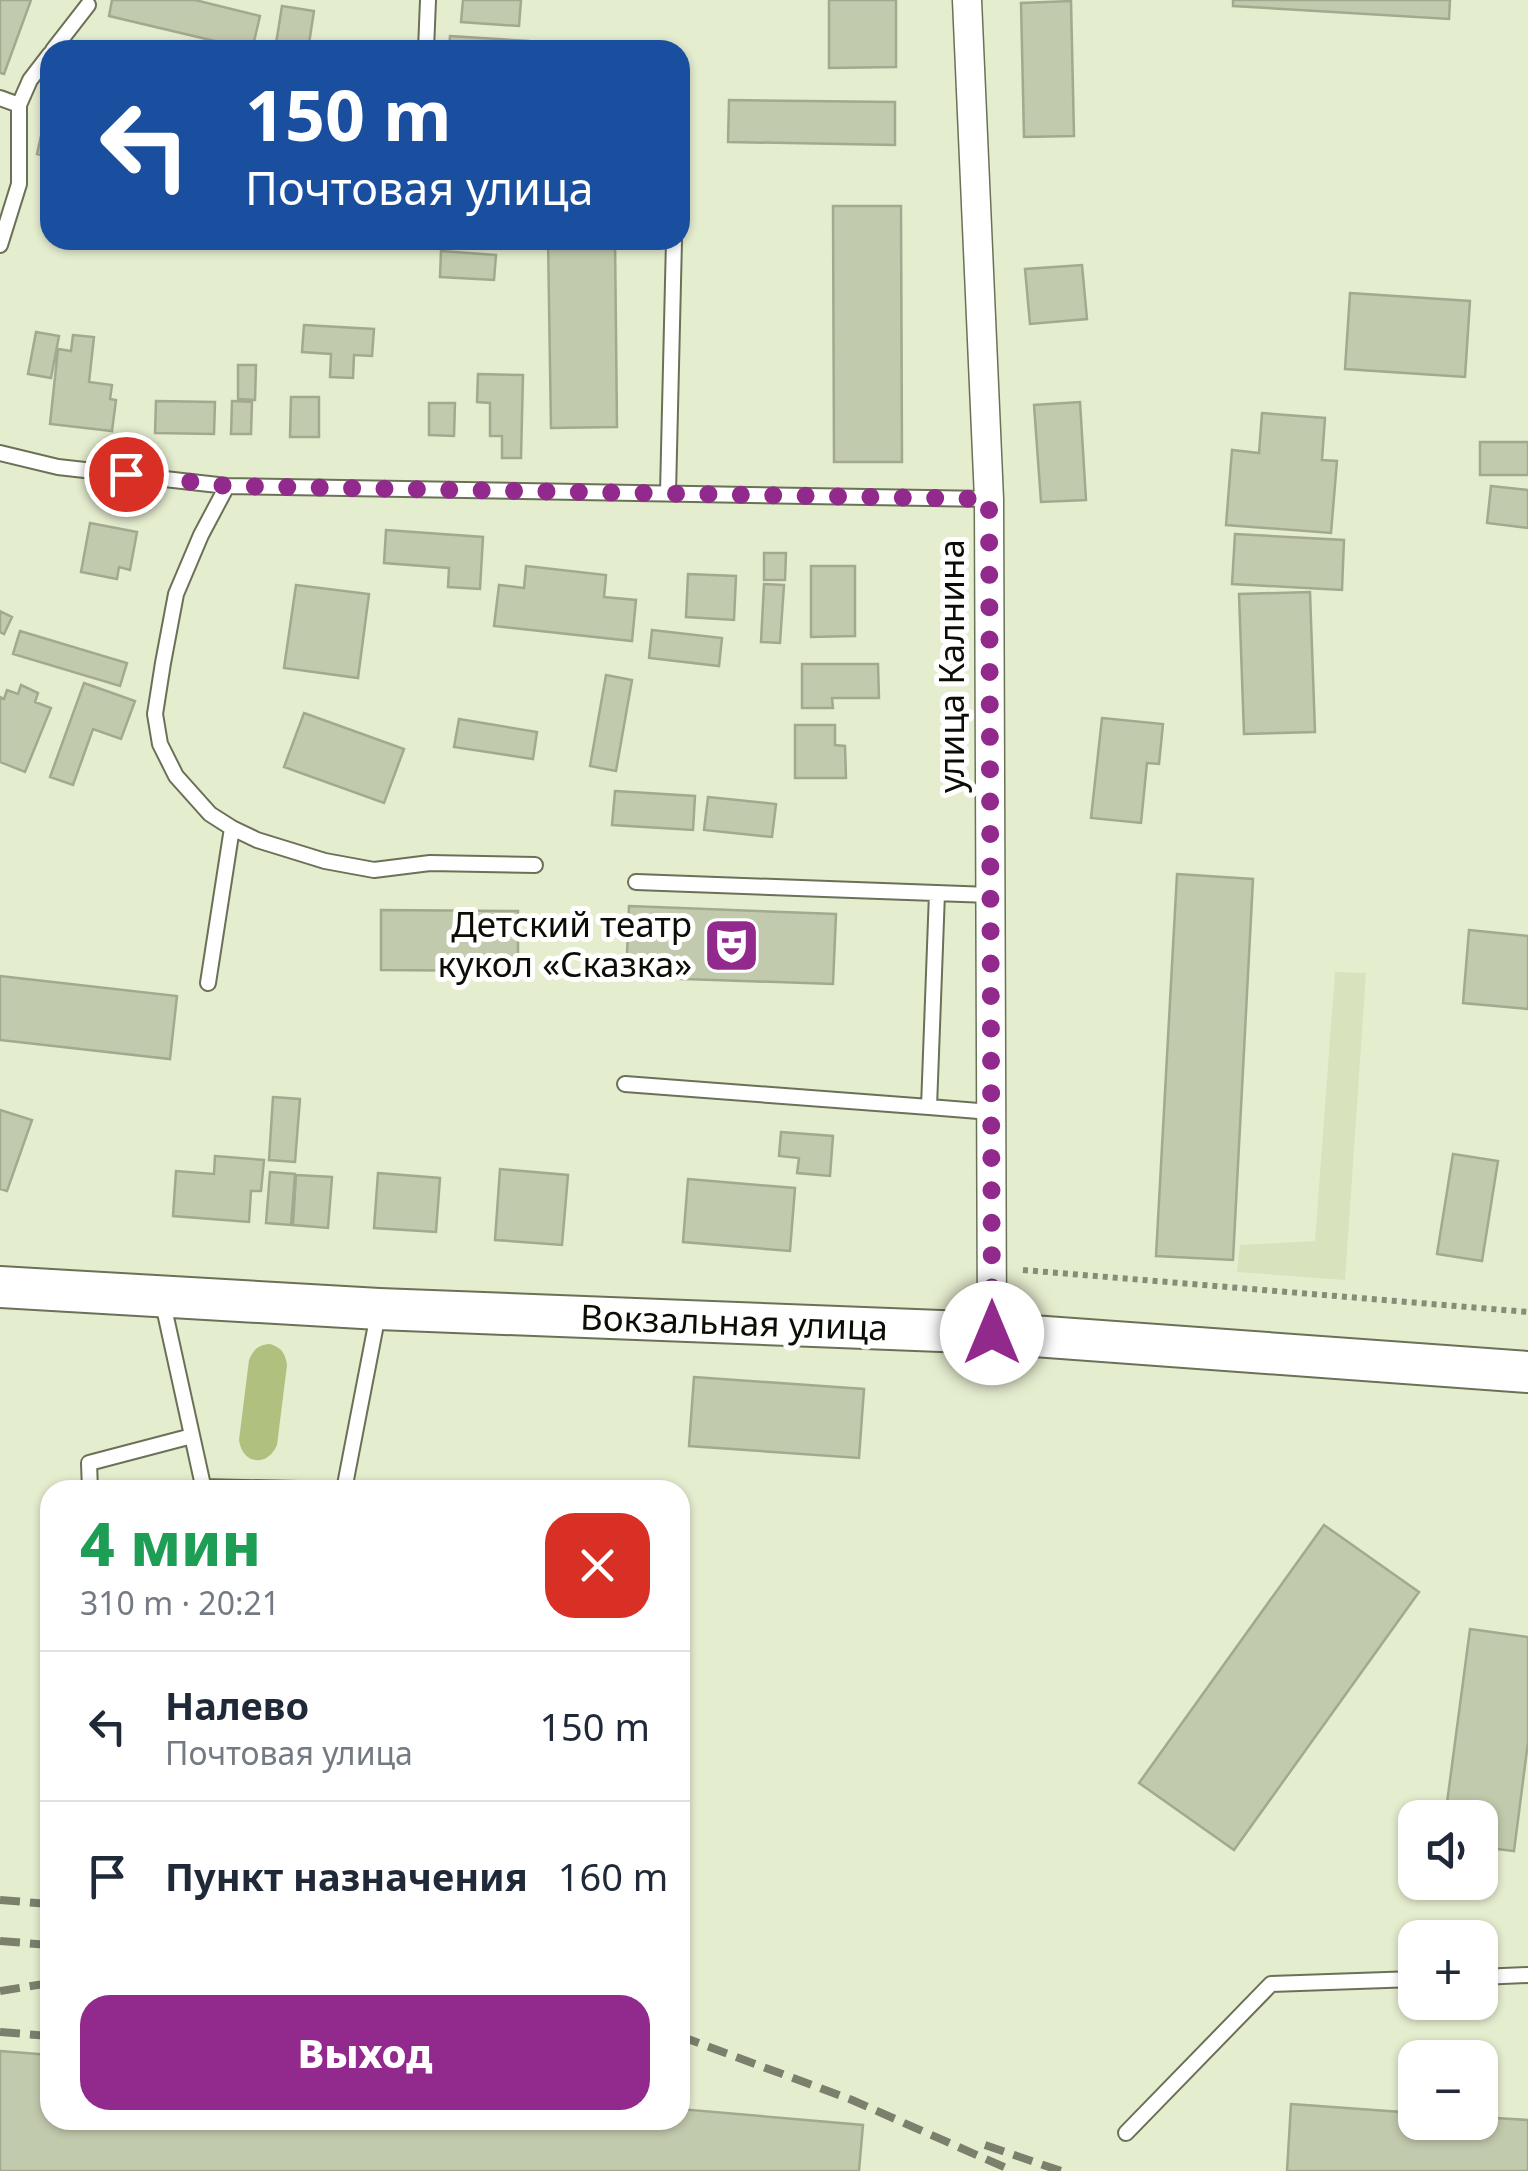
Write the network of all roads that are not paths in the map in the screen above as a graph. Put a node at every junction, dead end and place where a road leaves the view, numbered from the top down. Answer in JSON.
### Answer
{"nodes":[{"id":1,"x":428,"y":0,"type":"edge"},
{"id":2,"x":967,"y":0,"type":"edge"},
{"id":3,"x":88,"y":5,"type":"dead end"},
{"id":4,"x":61,"y":40,"type":"edge"},
{"id":5,"x":426,"y":40,"type":"edge"},
{"id":6,"x":40,"y":67,"type":"edge"},
{"id":7,"x":0,"y":98,"type":"edge"},
{"id":8,"x":19,"y":105,"type":"junction"},
{"id":9,"x":0,"y":245,"type":"edge"},
{"id":10,"x":674,"y":250,"type":"edge"},
{"id":11,"x":0,"y":453,"type":"edge"},
{"id":12,"x":227,"y":486,"type":"junction"},
{"id":13,"x":668,"y":494,"type":"junction"},
{"id":14,"x":989,"y":499,"type":"junction"},
{"id":15,"x":232,"y":828,"type":"junction"},
{"id":16,"x":536,"y":865,"type":"dead end"},
{"id":17,"x":636,"y":882,"type":"dead end"},
{"id":18,"x":938,"y":893,"type":"junction"},
{"id":19,"x":990,"y":895,"type":"junction"},
{"id":20,"x":208,"y":984,"type":"dead end"},
{"id":21,"x":625,"y":1084,"type":"dead end"},
{"id":22,"x":930,"y":1107,"type":"junction"},
{"id":23,"x":991,"y":1112,"type":"junction"},
{"id":24,"x":0,"y":1287,"type":"edge"},
{"id":25,"x":162,"y":1298,"type":"junction"},
{"id":26,"x":379,"y":1309,"type":"junction"},
{"id":27,"x":992,"y":1333,"type":"junction"},
{"id":28,"x":1528,"y":1372,"type":"edge"},
{"id":29,"x":192,"y":1436,"type":"junction"},
{"id":30,"x":90,"y":1480,"type":"edge"},
{"id":31,"x":202,"y":1480,"type":"edge"},
{"id":32,"x":346,"y":1480,"type":"edge"},
{"id":33,"x":1528,"y":1975,"type":"edge"},
{"id":34,"x":1498,"y":1976,"type":"edge"},
{"id":35,"x":1398,"y":1980,"type":"edge"},
{"id":36,"x":1126,"y":2132,"type":"dead end"}],
"edges":[{"from":1,"to":5,"type":"lane"},
{"from":2,"to":14,"type":"street","name":"улица Калнина"},
{"from":3,"to":4,"type":"lane"},
{"from":6,"to":8,"type":"lane"},
{"from":7,"to":8,"type":"lane"},
{"from":8,"to":9,"type":"lane"},
{"from":10,"to":13,"type":"lane"},
{"from":11,"to":12,"type":"lane"},
{"from":12,"to":13,"type":"lane"},
{"from":12,"to":15,"type":"lane"},
{"from":13,"to":14,"type":"lane"},
{"from":14,"to":19,"type":"street","name":"улица Калнина"},
{"from":15,"to":16,"type":"lane"},
{"from":15,"to":20,"type":"lane"},
{"from":17,"to":18,"type":"lane"},
{"from":18,"to":19,"type":"lane"},
{"from":18,"to":22,"type":"lane"},
{"from":19,"to":23,"type":"street","name":"улица Калнина"},
{"from":21,"to":22,"type":"lane"},
{"from":22,"to":23,"type":"lane"},
{"from":23,"to":27,"type":"street","name":"улица Калнина"},
{"from":24,"to":25,"type":"main road","name":"Вокзальная улица"},
{"from":25,"to":26,"type":"main road","name":"Вокзальная улица"},
{"from":25,"to":29,"type":"lane"},
{"from":26,"to":27,"type":"main road","name":"Вокзальная улица"},
{"from":26,"to":32,"type":"lane"},
{"from":27,"to":28,"type":"main road","name":"Вокзальная улица"},
{"from":29,"to":30,"type":"lane"},
{"from":29,"to":31,"type":"lane"},
{"from":33,"to":34,"type":"lane"},
{"from":35,"to":36,"type":"lane"}]}
